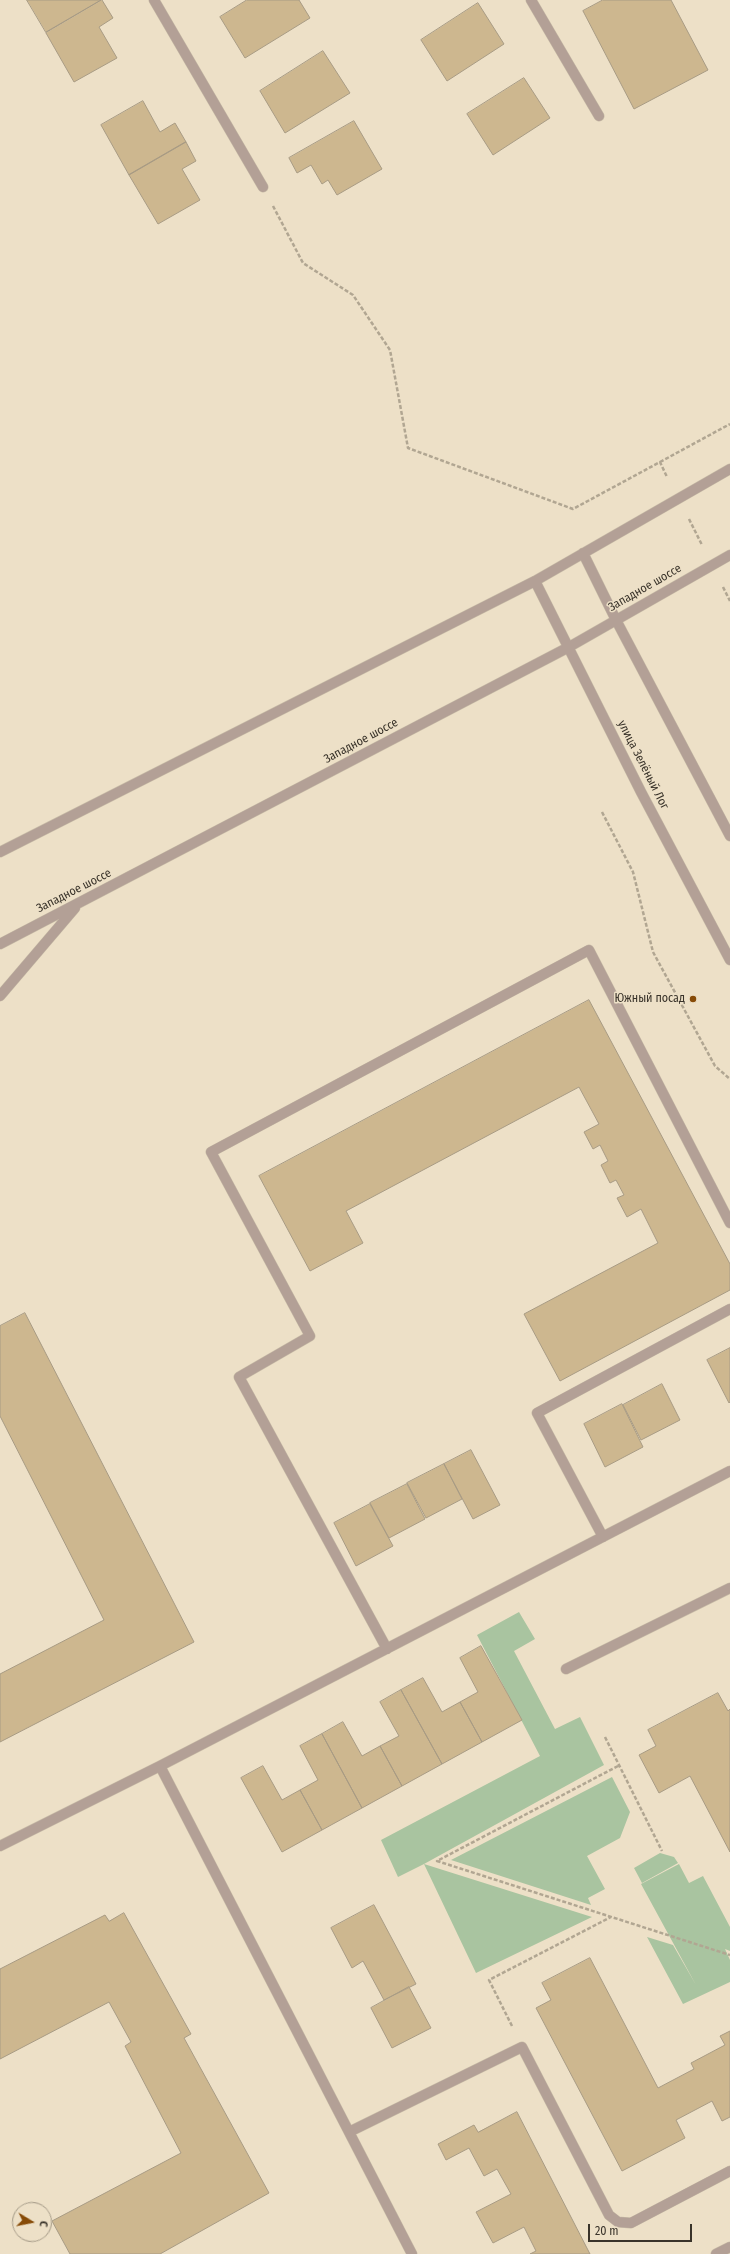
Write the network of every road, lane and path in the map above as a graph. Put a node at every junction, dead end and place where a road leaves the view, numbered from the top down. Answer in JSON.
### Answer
{"nodes":[{"id":1,"x":154,"y":0,"type":"edge"},
{"id":2,"x":531,"y":0,"type":"edge"},
{"id":3,"x":599,"y":116,"type":"dead end"},
{"id":4,"x":263,"y":187,"type":"joint"},
{"id":5,"x":730,"y":424,"type":"edge"},
{"id":6,"x":660,"y":462,"type":"junction"},
{"id":7,"x":730,"y":469,"type":"edge"},
{"id":8,"x":678,"y":498,"type":"junction"},
{"id":9,"x":583,"y":553,"type":"junction"},
{"id":10,"x":730,"y":554,"type":"edge"},
{"id":11,"x":712,"y":564,"type":"junction"},
{"id":12,"x":536,"y":581,"type":"junction"},
{"id":13,"x":730,"y":601,"type":"edge"},
{"id":14,"x":616,"y":620,"type":"junction"},
{"id":15,"x":569,"y":647,"type":"junction"},
{"id":16,"x":602,"y":812,"type":"dead end"},
{"id":17,"x":730,"y":836,"type":"edge"},
{"id":18,"x":0,"y":852,"type":"edge"},
{"id":19,"x":79,"y":904,"type":"junction"},
{"id":20,"x":0,"y":944,"type":"edge"},
{"id":21,"x":730,"y":960,"type":"edge"},
{"id":22,"x":0,"y":996,"type":"edge"},
{"id":23,"x":730,"y":1079,"type":"edge"},
{"id":24,"x":730,"y":1223,"type":"edge"},
{"id":25,"x":730,"y":1309,"type":"edge"},
{"id":26,"x":730,"y":1471,"type":"edge"},
{"id":27,"x":603,"y":1537,"type":"junction"},
{"id":28,"x":730,"y":1588,"type":"edge"},
{"id":29,"x":387,"y":1649,"type":"junction"},
{"id":30,"x":566,"y":1669,"type":"dead end"},
{"id":31,"x":605,"y":1737,"type":"dead end"},
{"id":32,"x":160,"y":1766,"type":"junction"},
{"id":33,"x":618,"y":1766,"type":"junction"},
{"id":34,"x":0,"y":1846,"type":"edge"},
{"id":35,"x":662,"y":1851,"type":"dead end"},
{"id":36,"x":612,"y":1917,"type":"junction"},
{"id":37,"x":730,"y":1955,"type":"edge"},
{"id":38,"x":522,"y":2047,"type":"junction"},
{"id":39,"x":349,"y":2132,"type":"junction"},
{"id":40,"x":730,"y":2170,"type":"edge"},
{"id":41,"x":730,"y":2247,"type":"edge"},
{"id":42,"x":412,"y":2254,"type":"edge"},
{"id":43,"x":716,"y":2254,"type":"edge"}],
"edges":[{"from":1,"to":4,"type":"street"},
{"from":2,"to":3,"type":"street"},
{"from":4,"to":6,"type":"path"},
{"from":5,"to":6,"type":"path"},
{"from":6,"to":8,"type":"path"},
{"from":7,"to":8,"type":"street"},
{"from":8,"to":9,"type":"street"},
{"from":8,"to":11,"type":"path"},
{"from":9,"to":12,"type":"street"},
{"from":9,"to":14,"type":"street"},
{"from":10,"to":11,"type":"street","name":"Западное шоссе"},
{"from":11,"to":13,"type":"path"},
{"from":11,"to":14,"type":"street","name":"Западное шоссе"},
{"from":12,"to":15,"type":"street","name":"улица Зелёный Лог"},
{"from":12,"to":18,"type":"street"},
{"from":14,"to":15,"type":"street","name":"Западное шоссе"},
{"from":14,"to":17,"type":"street"},
{"from":15,"to":19,"type":"street","name":"Западное шоссе"},
{"from":15,"to":21,"type":"street","name":"улица Зелёный Лог"},
{"from":16,"to":23,"type":"path"},
{"from":19,"to":20,"type":"street","name":"Западное шоссе"},
{"from":19,"to":22,"type":"street"},
{"from":24,"to":29,"type":"street"},
{"from":25,"to":27,"type":"street"},
{"from":26,"to":27,"type":"street"},
{"from":27,"to":29,"type":"street"},
{"from":28,"to":30,"type":"street"},
{"from":29,"to":32,"type":"street"},
{"from":31,"to":33,"type":"path"},
{"from":32,"to":34,"type":"street"},
{"from":32,"to":39,"type":"street"},
{"from":33,"to":35,"type":"path"},
{"from":33,"to":36,"type":"path"},
{"from":36,"to":37,"type":"path"},
{"from":36,"to":38,"type":"path"},
{"from":38,"to":39,"type":"street"},
{"from":38,"to":40,"type":"street"},
{"from":39,"to":42,"type":"street"},
{"from":41,"to":43,"type":"street"}]}
